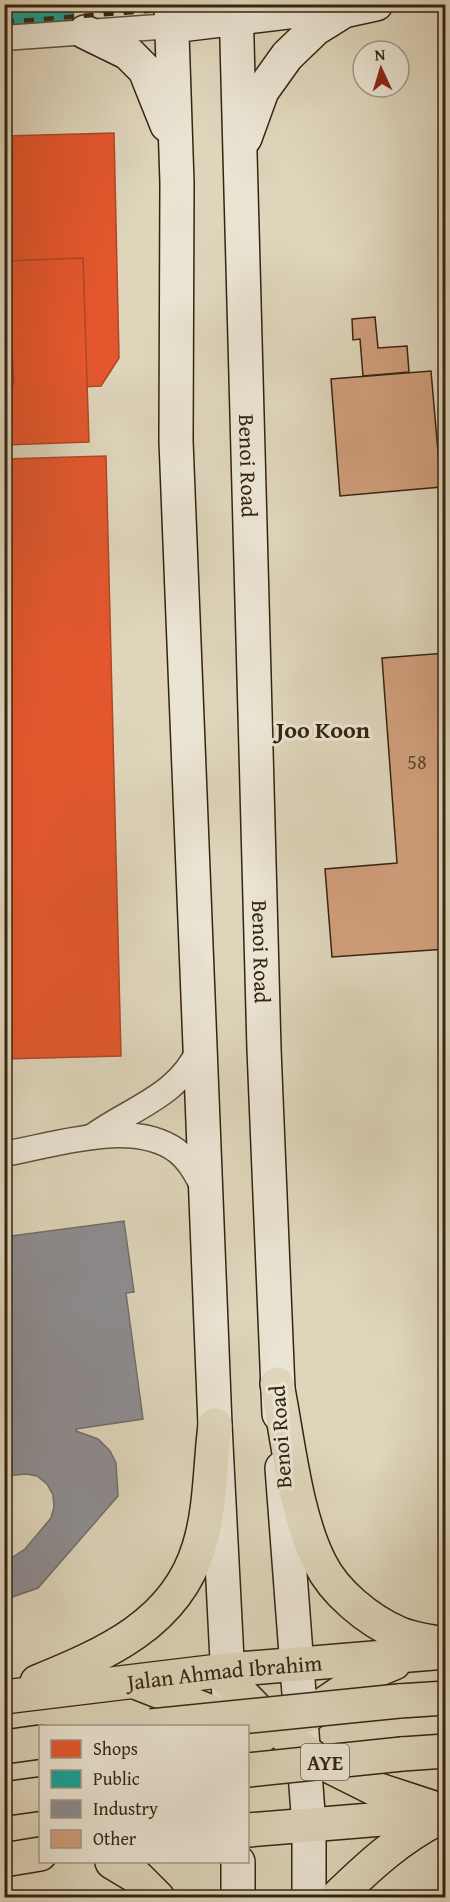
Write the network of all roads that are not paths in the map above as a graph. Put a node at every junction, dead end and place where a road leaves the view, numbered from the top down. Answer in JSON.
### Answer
{"nodes":[{"id":1,"x":349,"y":4,"type":"edge"},
{"id":2,"x":376,"y":4,"type":"edge"},
{"id":3,"x":236,"y":10,"type":"edge"},
{"id":4,"x":172,"y":15,"type":"edge"},
{"id":5,"x":85,"y":32,"type":"junction"},
{"id":6,"x":4,"y":38,"type":"edge"},
{"id":7,"x":240,"y":153,"type":"junction"},
{"id":8,"x":177,"y":183,"type":"junction"},
{"id":9,"x":202,"y":1044,"type":"junction"},
{"id":10,"x":90,"y":1139,"type":"junction"},
{"id":11,"x":4,"y":1154,"type":"edge"},
{"id":12,"x":207,"y":1194,"type":"junction"},
{"id":13,"x":277,"y":1384,"type":"junction"},
{"id":14,"x":215,"y":1425,"type":"junction"},
{"id":15,"x":446,"y":1645,"type":"edge"},
{"id":16,"x":446,"y":1652,"type":"edge"},
{"id":17,"x":412,"y":1655,"type":"junction"},
{"id":18,"x":296,"y":1666,"type":"junction"},
{"id":19,"x":228,"y":1675,"type":"junction"},
{"id":20,"x":133,"y":1682,"type":"junction"},
{"id":21,"x":4,"y":1696,"type":"edge"},
{"id":22,"x":446,"y":1698,"type":"edge"},
{"id":23,"x":161,"y":1725,"type":"edge"},
{"id":24,"x":245,"y":1725,"type":"edge"},
{"id":25,"x":249,"y":1726,"type":"edge"},
{"id":26,"x":269,"y":1734,"type":"edge"},
{"id":27,"x":39,"y":1742,"type":"edge"},
{"id":28,"x":4,"y":1747,"type":"edge"},
{"id":29,"x":446,"y":1751,"type":"edge"},
{"id":30,"x":249,"y":1770,"type":"edge"},
{"id":31,"x":249,"y":1772,"type":"edge"},
{"id":32,"x":39,"y":1794,"type":"edge"},
{"id":33,"x":4,"y":1799,"type":"edge"},
{"id":34,"x":446,"y":1813,"type":"edge"},
{"id":35,"x":309,"y":1826,"type":"junction"},
{"id":36,"x":249,"y":1830,"type":"edge"},
{"id":37,"x":39,"y":1854,"type":"edge"},
{"id":38,"x":4,"y":1860,"type":"edge"},
{"id":39,"x":114,"y":1863,"type":"edge"},
{"id":40,"x":238,"y":1863,"type":"edge"},
{"id":41,"x":158,"y":1898,"type":"edge"},
{"id":42,"x":238,"y":1898,"type":"edge"},
{"id":43,"x":309,"y":1898,"type":"edge"},
{"id":44,"x":336,"y":1898,"type":"edge"}],
"edges":[{"from":1,"to":3,"type":"main road"},
{"from":2,"to":7,"type":"main road"},
{"from":3,"to":4,"type":"main road"},
{"from":3,"to":7,"type":"main road","name":"Benoi Road"},
{"from":4,"to":5,"type":"street"},
{"from":4,"to":8,"type":"main road","name":"Benoi Road"},
{"from":5,"to":6,"type":"street"},
{"from":5,"to":8,"type":"main road"},
{"from":7,"to":13,"type":"main road","name":"Benoi Road"},
{"from":8,"to":9,"type":"main road","name":"Benoi Road"},
{"from":9,"to":10,"type":"street"},
{"from":9,"to":12,"type":"main road","name":"Benoi Road"},
{"from":10,"to":11,"type":"street"},
{"from":10,"to":12,"type":"street"},
{"from":12,"to":14,"type":"main road","name":"Benoi Road"},
{"from":13,"to":15,"type":"main road"},
{"from":13,"to":18,"type":"main road","name":"Benoi Road"},
{"from":14,"to":19,"type":"main road","name":"Benoi Road"},
{"from":14,"to":21,"type":"main road"},
{"from":16,"to":17,"type":"main road","name":"Jalan Ahmad Ibrahim"},
{"from":17,"to":18,"type":"main road","name":"Jalan Ahmad Ibrahim"},
{"from":17,"to":26,"type":"main road"},
{"from":18,"to":19,"type":"main road","name":"Jalan Ahmad Ibrahim"},
{"from":18,"to":26,"type":"main road","name":"Benoi Road"},
{"from":19,"to":20,"type":"main road","name":"Jalan Ahmad Ibrahim"},
{"from":19,"to":26,"type":"main road","name":"Benoi Road"},
{"from":19,"to":26,"type":"main road"},
{"from":20,"to":21,"type":"main road","name":"Jalan Ahmad Ibrahim"},
{"from":20,"to":24,"type":"main road"},
{"from":22,"to":23,"type":"main road","number":"AYE","bridge":true},
{"from":25,"to":26,"type":"main road"},
{"from":26,"to":30,"type":"main road"},
{"from":26,"to":34,"type":"main road"},
{"from":26,"to":35,"type":"main road","name":"Benoi Road"},
{"from":27,"to":28,"type":"main road"},
{"from":29,"to":31,"type":"main road","number":"AYE","bridge":true},
{"from":32,"to":33,"type":"main road"},
{"from":34,"to":35,"type":"main road"},
{"from":34,"to":44,"type":"main road"},
{"from":35,"to":36,"type":"main road"},
{"from":35,"to":43,"type":"main road","name":"Benoi Road"},
{"from":37,"to":38,"type":"main road"},
{"from":39,"to":41,"type":"main road"},
{"from":40,"to":42,"type":"main road"}]}
